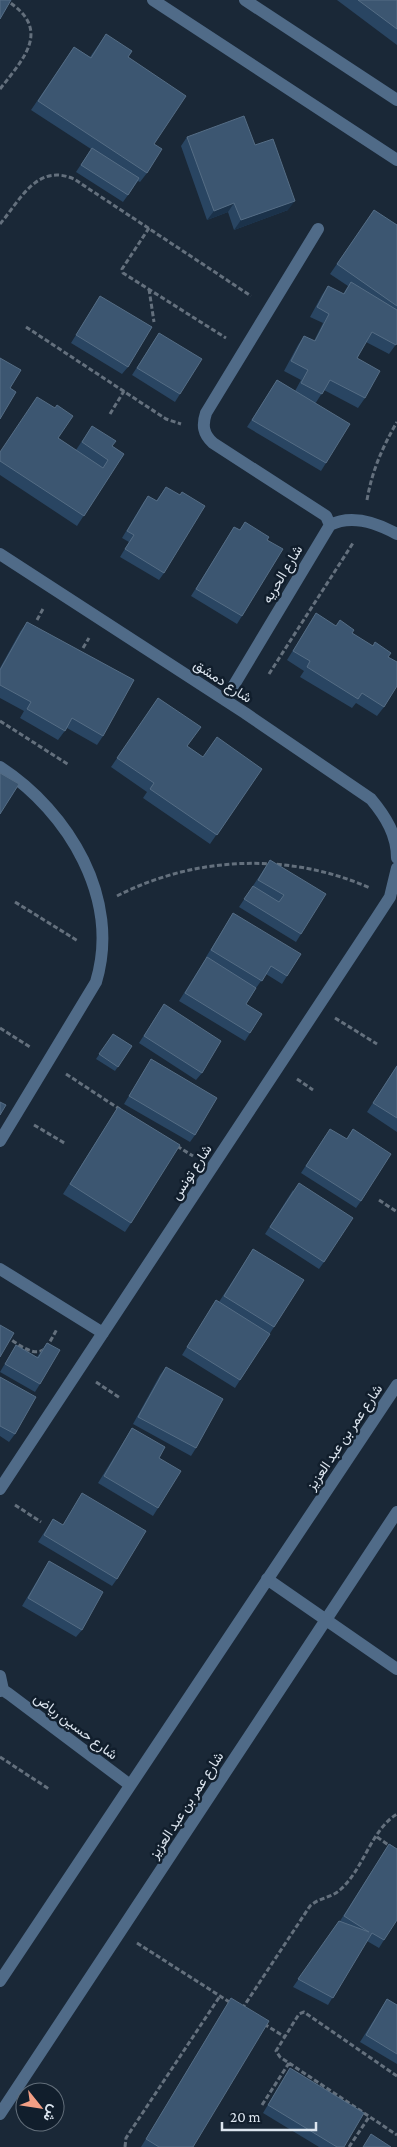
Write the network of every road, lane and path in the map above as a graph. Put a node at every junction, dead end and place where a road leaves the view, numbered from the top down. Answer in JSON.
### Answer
{"nodes":[{"id":1,"x":6,"y":0,"type":"edge"},
{"id":2,"x":153,"y":0,"type":"edge"},
{"id":3,"x":245,"y":0,"type":"edge"},
{"id":4,"x":0,"y":89,"type":"edge"},
{"id":5,"x":397,"y":100,"type":"edge"},
{"id":6,"x":397,"y":160,"type":"edge"},
{"id":7,"x":0,"y":224,"type":"edge"},
{"id":8,"x":149,"y":228,"type":"junction"},
{"id":9,"x":318,"y":229,"type":"dead end"},
{"id":10,"x":149,"y":289,"type":"junction"},
{"id":11,"x":270,"y":309,"type":"junction"},
{"id":12,"x":154,"y":322,"type":"dead end"},
{"id":13,"x":26,"y":327,"type":"dead end"},
{"id":14,"x":245,"y":350,"type":"junction"},
{"id":15,"x":124,"y":391,"type":"junction"},
{"id":16,"x":110,"y":414,"type":"dead end"},
{"id":17,"x":397,"y":422,"type":"edge"},
{"id":18,"x":203,"y":429,"type":"junction"},
{"id":19,"x":367,"y":521,"type":"junction"},
{"id":20,"x":330,"y":525,"type":"junction"},
{"id":21,"x":397,"y":534,"type":"edge"},
{"id":22,"x":0,"y":555,"type":"edge"},
{"id":23,"x":266,"y":680,"type":"dead end"},
{"id":24,"x":225,"y":700,"type":"junction"},
{"id":25,"x":0,"y":721,"type":"edge"},
{"id":26,"x":69,"y":764,"type":"dead end"},
{"id":27,"x":0,"y":767,"type":"edge"},
{"id":28,"x":397,"y":858,"type":"edge"},
{"id":29,"x":397,"y":868,"type":"edge"},
{"id":30,"x":390,"y":897,"type":"junction"},
{"id":31,"x":15,"y":902,"type":"dead end"},
{"id":32,"x":100,"y":906,"type":"junction"},
{"id":33,"x":103,"y":956,"type":"junction"},
{"id":34,"x":319,"y":1007,"type":"junction"},
{"id":35,"x":0,"y":1028,"type":"edge"},
{"id":36,"x":377,"y":1044,"type":"dead end"},
{"id":37,"x":49,"y":1061,"type":"junction"},
{"id":38,"x":122,"y":1110,"type":"edge"},
{"id":39,"x":17,"y":1114,"type":"junction"},
{"id":40,"x":0,"y":1142,"type":"edge"},
{"id":41,"x":171,"y":1142,"type":"edge"},
{"id":42,"x":66,"y":1144,"type":"dead end"},
{"id":43,"x":212,"y":1168,"type":"junction"},
{"id":44,"x":379,"y":1200,"type":"dead end"},
{"id":45,"x":397,"y":1212,"type":"edge"},
{"id":46,"x":0,"y":1269,"type":"edge"},
{"id":47,"x":68,"y":1311,"type":"junction"},
{"id":48,"x":0,"y":1332,"type":"edge"},
{"id":49,"x":103,"y":1333,"type":"junction"},
{"id":50,"x":78,"y":1371,"type":"junction"},
{"id":51,"x":397,"y":1385,"type":"edge"},
{"id":52,"x":120,"y":1398,"type":"dead end"},
{"id":53,"x":0,"y":1489,"type":"edge"},
{"id":54,"x":8,"y":1501,"type":"dead end"},
{"id":55,"x":397,"y":1512,"type":"edge"},
{"id":56,"x":41,"y":1522,"type":"dead end"},
{"id":57,"x":267,"y":1579,"type":"junction"},
{"id":58,"x":326,"y":1620,"type":"junction"},
{"id":59,"x":397,"y":1669,"type":"edge"},
{"id":60,"x":0,"y":1676,"type":"edge"},
{"id":61,"x":2,"y":1691,"type":"edge"},
{"id":62,"x":0,"y":1757,"type":"edge"},
{"id":63,"x":130,"y":1785,"type":"junction"},
{"id":64,"x":49,"y":1789,"type":"dead end"},
{"id":65,"x":397,"y":1814,"type":"edge"},
{"id":66,"x":377,"y":1837,"type":"junction"},
{"id":67,"x":397,"y":1851,"type":"edge"},
{"id":68,"x":120,"y":1932,"type":"junction"},
{"id":69,"x":0,"y":1981,"type":"edge"},
{"id":70,"x":220,"y":1996,"type":"junction"},
{"id":71,"x":242,"y":2009,"type":"junction"},
{"id":72,"x":249,"y":2014,"type":"edge"},
{"id":73,"x":263,"y":2023,"type":"edge"},
{"id":74,"x":285,"y":2037,"type":"junction"},
{"id":75,"x":289,"y":2063,"type":"junction"},
{"id":76,"x":397,"y":2076,"type":"edge"},
{"id":77,"x":262,"y":2105,"type":"dead end"},
{"id":78,"x":0,"y":2114,"type":"edge"},
{"id":79,"x":369,"y":2117,"type":"junction"},
{"id":80,"x":397,"y":2135,"type":"edge"},
{"id":81,"x":125,"y":2147,"type":"edge"},
{"id":82,"x":349,"y":2147,"type":"edge"}],
"edges":[{"from":1,"to":4,"type":"path"},
{"from":2,"to":6,"type":"street"},
{"from":3,"to":5,"type":"street"},
{"from":7,"to":8,"type":"path"},
{"from":8,"to":10,"type":"path"},
{"from":8,"to":11,"type":"path"},
{"from":9,"to":11,"type":"street"},
{"from":10,"to":12,"type":"path"},
{"from":10,"to":14,"type":"path"},
{"from":11,"to":14,"type":"street"},
{"from":13,"to":15,"type":"path"},
{"from":14,"to":18,"type":"street"},
{"from":15,"to":16,"type":"path"},
{"from":15,"to":18,"type":"path"},
{"from":17,"to":19,"type":"path"},
{"from":18,"to":20,"type":"street"},
{"from":19,"to":20,"type":"street"},
{"from":19,"to":21,"type":"street"},
{"from":19,"to":23,"type":"path"},
{"from":20,"to":24,"type":"street","name":"شارع الحريه"},
{"from":22,"to":24,"type":"street","name":"شارع دمشق"},
{"from":24,"to":28,"type":"street","name":"شارع دمشق"},
{"from":25,"to":26,"type":"path"},
{"from":27,"to":32,"type":"street"},
{"from":29,"to":30,"type":"street","name":"شارع تونس"},
{"from":30,"to":32,"type":"path"},
{"from":30,"to":34,"type":"street","name":"شارع تونس"},
{"from":31,"to":33,"type":"path"},
{"from":32,"to":33,"type":"street"},
{"from":33,"to":37,"type":"street"},
{"from":34,"to":36,"type":"path"},
{"from":34,"to":43,"type":"street","name":"شارع تونس"},
{"from":35,"to":37,"type":"path"},
{"from":37,"to":38,"type":"path"},
{"from":37,"to":39,"type":"street"},
{"from":39,"to":40,"type":"street"},
{"from":39,"to":42,"type":"path"},
{"from":41,"to":43,"type":"path"},
{"from":43,"to":49,"type":"street","name":"شارع تونس"},
{"from":44,"to":45,"type":"path"},
{"from":46,"to":47,"type":"street"},
{"from":47,"to":48,"type":"path"},
{"from":47,"to":49,"type":"street"},
{"from":49,"to":50,"type":"street","name":"شارع تونس"},
{"from":50,"to":52,"type":"path"},
{"from":50,"to":53,"type":"street","name":"شارع تونس"},
{"from":51,"to":57,"type":"street","name":"شارع عمر بن عبد العزيز"},
{"from":54,"to":56,"type":"path"},
{"from":55,"to":58,"type":"street","name":"شارع عمر بن عبد العزيز"},
{"from":57,"to":58,"type":"street"},
{"from":57,"to":63,"type":"street","name":"شارع عمر بن عبد العزيز"},
{"from":58,"to":59,"type":"street"},
{"from":58,"to":68,"type":"street","name":"شارع عمر بن عبد العزيز"},
{"from":60,"to":61,"type":"street","name":"شارع حسين رياض"},
{"from":61,"to":63,"type":"street","name":"شارع حسين رياض"},
{"from":62,"to":64,"type":"path"},
{"from":63,"to":69,"type":"street","name":"شارع عمر بن عبد العزيز"},
{"from":65,"to":66,"type":"path"},
{"from":66,"to":67,"type":"path"},
{"from":66,"to":71,"type":"path"},
{"from":68,"to":70,"type":"path"},
{"from":68,"to":78,"type":"street","name":"شارع عمر بن عبد العزيز"},
{"from":70,"to":71,"type":"path"},
{"from":70,"to":81,"type":"path"},
{"from":71,"to":72,"type":"path"},
{"from":73,"to":74,"type":"path"},
{"from":74,"to":75,"type":"path"},
{"from":74,"to":76,"type":"path"},
{"from":75,"to":77,"type":"path"},
{"from":75,"to":79,"type":"path"},
{"from":79,"to":80,"type":"path"},
{"from":79,"to":82,"type":"path"}]}
